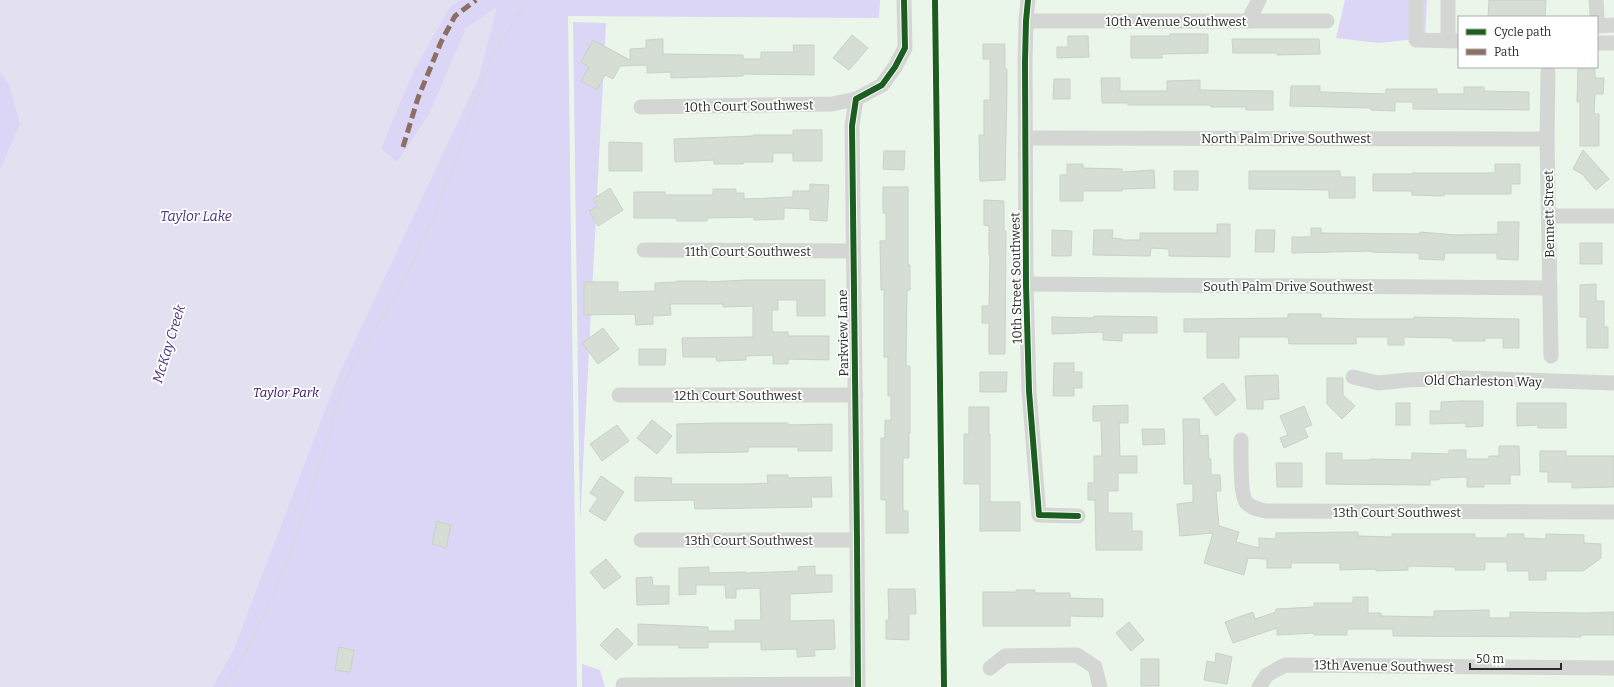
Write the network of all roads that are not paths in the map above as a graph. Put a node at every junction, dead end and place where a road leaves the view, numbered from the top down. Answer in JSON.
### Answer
{"nodes":[{"id":1,"x":904,"y":0,"type":"edge"},
{"id":2,"x":1028,"y":0,"type":"edge"},
{"id":3,"x":1259,"y":0,"type":"edge"},
{"id":4,"x":1416,"y":0,"type":"edge"},
{"id":5,"x":1448,"y":0,"type":"edge"},
{"id":6,"x":1596,"y":0,"type":"edge"},
{"id":7,"x":1597,"y":16,"type":"edge"},
{"id":8,"x":1026,"y":21,"type":"junction"},
{"id":9,"x":1248,"y":21,"type":"junction"},
{"id":10,"x":1327,"y":21,"type":"dead end"},
{"id":11,"x":1614,"y":25,"type":"edge"},
{"id":12,"x":1598,"y":26,"type":"edge"},
{"id":13,"x":1454,"y":41,"type":"edge"},
{"id":14,"x":1598,"y":43,"type":"edge"},
{"id":15,"x":1614,"y":43,"type":"edge"},
{"id":16,"x":1548,"y":72,"type":"dead end"},
{"id":17,"x":856,"y":99,"type":"junction"},
{"id":18,"x":642,"y":107,"type":"dead end"},
{"id":19,"x":1025,"y":138,"type":"junction"},
{"id":20,"x":1547,"y":138,"type":"junction"},
{"id":21,"x":1549,"y":216,"type":"junction"},
{"id":22,"x":1614,"y":216,"type":"edge"},
{"id":23,"x":644,"y":250,"type":"dead end"},
{"id":24,"x":852,"y":251,"type":"junction"},
{"id":25,"x":1026,"y":284,"type":"junction"},
{"id":26,"x":1550,"y":288,"type":"junction"},
{"id":27,"x":1551,"y":356,"type":"dead end"},
{"id":28,"x":1353,"y":377,"type":"dead end"},
{"id":29,"x":1614,"y":383,"type":"edge"},
{"id":30,"x":620,"y":395,"type":"dead end"},
{"id":31,"x":856,"y":395,"type":"junction"},
{"id":32,"x":1241,"y":440,"type":"dead end"},
{"id":33,"x":1614,"y":512,"type":"edge"},
{"id":34,"x":1078,"y":516,"type":"dead end"},
{"id":35,"x":641,"y":540,"type":"dead end"},
{"id":36,"x":857,"y":540,"type":"junction"},
{"id":37,"x":990,"y":668,"type":"dead end"},
{"id":38,"x":1614,"y":668,"type":"edge"},
{"id":39,"x":858,"y":685,"type":"edge"},
{"id":40,"x":623,"y":686,"type":"dead end"},
{"id":41,"x":1100,"y":687,"type":"edge"},
{"id":42,"x":1259,"y":687,"type":"edge"}],
"edges":[{"from":1,"to":17,"type":"street"},
{"from":2,"to":8,"type":"street","name":"10th Street Southwest"},
{"from":3,"to":9,"type":"street"},
{"from":4,"to":13,"type":"street"},
{"from":5,"to":13,"type":"street"},
{"from":6,"to":7,"type":"street"},
{"from":8,"to":9,"type":"street","name":"10th Avenue Southwest"},
{"from":8,"to":19,"type":"street","name":"10th Street Southwest"},
{"from":9,"to":10,"type":"street","name":"10th Avenue Southwest"},
{"from":11,"to":12,"type":"street"},
{"from":14,"to":15,"type":"street"},
{"from":16,"to":20,"type":"street","name":"Bennett Street"},
{"from":17,"to":18,"type":"street","name":"10th Court Southwest"},
{"from":17,"to":24,"type":"street","name":"Parkview Lane"},
{"from":19,"to":20,"type":"street","name":"North Palm Drive Southwest"},
{"from":19,"to":25,"type":"street","name":"10th Street Southwest"},
{"from":20,"to":21,"type":"street","name":"Bennett Street"},
{"from":21,"to":22,"type":"street"},
{"from":21,"to":26,"type":"street","name":"Bennett Street"},
{"from":23,"to":24,"type":"street","name":"11th Court Southwest"},
{"from":24,"to":31,"type":"street","name":"Parkview Lane"},
{"from":25,"to":26,"type":"street","name":"South Palm Drive Southwest"},
{"from":25,"to":34,"type":"street","name":"10th Street Southwest"},
{"from":26,"to":27,"type":"street","name":"Bennett Street"},
{"from":28,"to":29,"type":"street","name":"Old Charleston Way"},
{"from":30,"to":31,"type":"street","name":"12th Court Southwest"},
{"from":31,"to":36,"type":"street","name":"Parkview Lane"},
{"from":32,"to":33,"type":"street","name":"13th Court Southwest"},
{"from":35,"to":36,"type":"street","name":"13th Court Southwest"},
{"from":36,"to":39,"type":"street","name":"Parkview Lane"},
{"from":37,"to":41,"type":"street"},
{"from":38,"to":42,"type":"street","name":"13th Avenue Southwest"},
{"from":39,"to":40,"type":"street"}]}
